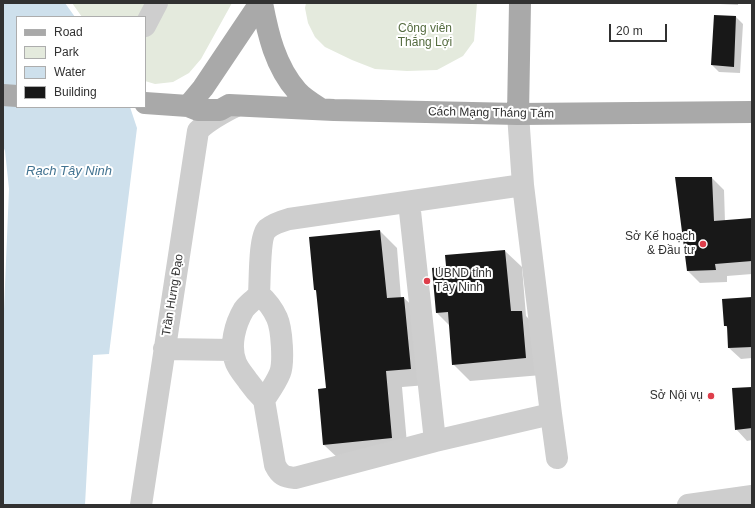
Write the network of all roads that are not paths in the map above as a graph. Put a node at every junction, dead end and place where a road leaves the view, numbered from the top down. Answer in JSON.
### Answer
{"nodes":[{"id":1,"x":157,"y":3,"type":"edge"},
{"id":2,"x":261,"y":3,"type":"edge"},
{"id":3,"x":520,"y":3,"type":"edge"},
{"id":4,"x":146,"y":24,"type":"edge"},
{"id":5,"x":3,"y":95,"type":"edge"},
{"id":6,"x":16,"y":96,"type":"edge"},
{"id":7,"x":146,"y":103,"type":"edge"},
{"id":8,"x":233,"y":105,"type":"junction"},
{"id":9,"x":179,"y":106,"type":"junction"},
{"id":10,"x":321,"y":109,"type":"junction"},
{"id":11,"x":752,"y":112,"type":"edge"},
{"id":12,"x":518,"y":114,"type":"junction"},
{"id":13,"x":198,"y":131,"type":"junction"},
{"id":14,"x":523,"y":185,"type":"junction"},
{"id":15,"x":409,"y":202,"type":"junction"},
{"id":16,"x":260,"y":294,"type":"junction"},
{"id":17,"x":164,"y":349,"type":"junction"},
{"id":18,"x":233,"y":350,"type":"junction"},
{"id":19,"x":264,"y":400,"type":"junction"},
{"id":20,"x":551,"y":414,"type":"junction"},
{"id":21,"x":435,"y":441,"type":"junction"},
{"id":22,"x":557,"y":458,"type":"dead end"},
{"id":23,"x":752,"y":496,"type":"edge"},
{"id":24,"x":141,"y":505,"type":"edge"},
{"id":25,"x":688,"y":505,"type":"edge"}],
"edges":[{"from":1,"to":4,"type":"street"},
{"from":2,"to":9,"type":"main road"},
{"from":2,"to":10,"type":"main road"},
{"from":3,"to":12,"type":"main road"},
{"from":5,"to":6,"type":"main road"},
{"from":7,"to":9,"type":"main road"},
{"from":8,"to":9,"type":"main road","name":"Cách Mạng Tháng Tám"},
{"from":8,"to":10,"type":"main road","name":"Cách Mạng Tháng Tám"},
{"from":8,"to":13,"type":"street"},
{"from":9,"to":13,"type":"street"},
{"from":10,"to":12,"type":"main road","name":"Cách Mạng Tháng Tám"},
{"from":11,"to":12,"type":"main road","name":"Cách Mạng Tháng Tám"},
{"from":12,"to":14,"type":"street"},
{"from":13,"to":17,"type":"street","name":"Trần Hưng Đạo"},
{"from":14,"to":15,"type":"street"},
{"from":14,"to":20,"type":"street"},
{"from":15,"to":16,"type":"street"},
{"from":15,"to":21,"type":"street"},
{"from":16,"to":18,"type":"street"},
{"from":16,"to":19,"type":"street"},
{"from":17,"to":18,"type":"street"},
{"from":17,"to":24,"type":"street","name":"Trần Hưng Đạo"},
{"from":18,"to":19,"type":"street"},
{"from":19,"to":21,"type":"street"},
{"from":20,"to":21,"type":"street"},
{"from":20,"to":22,"type":"street"},
{"from":23,"to":25,"type":"street"}]}
